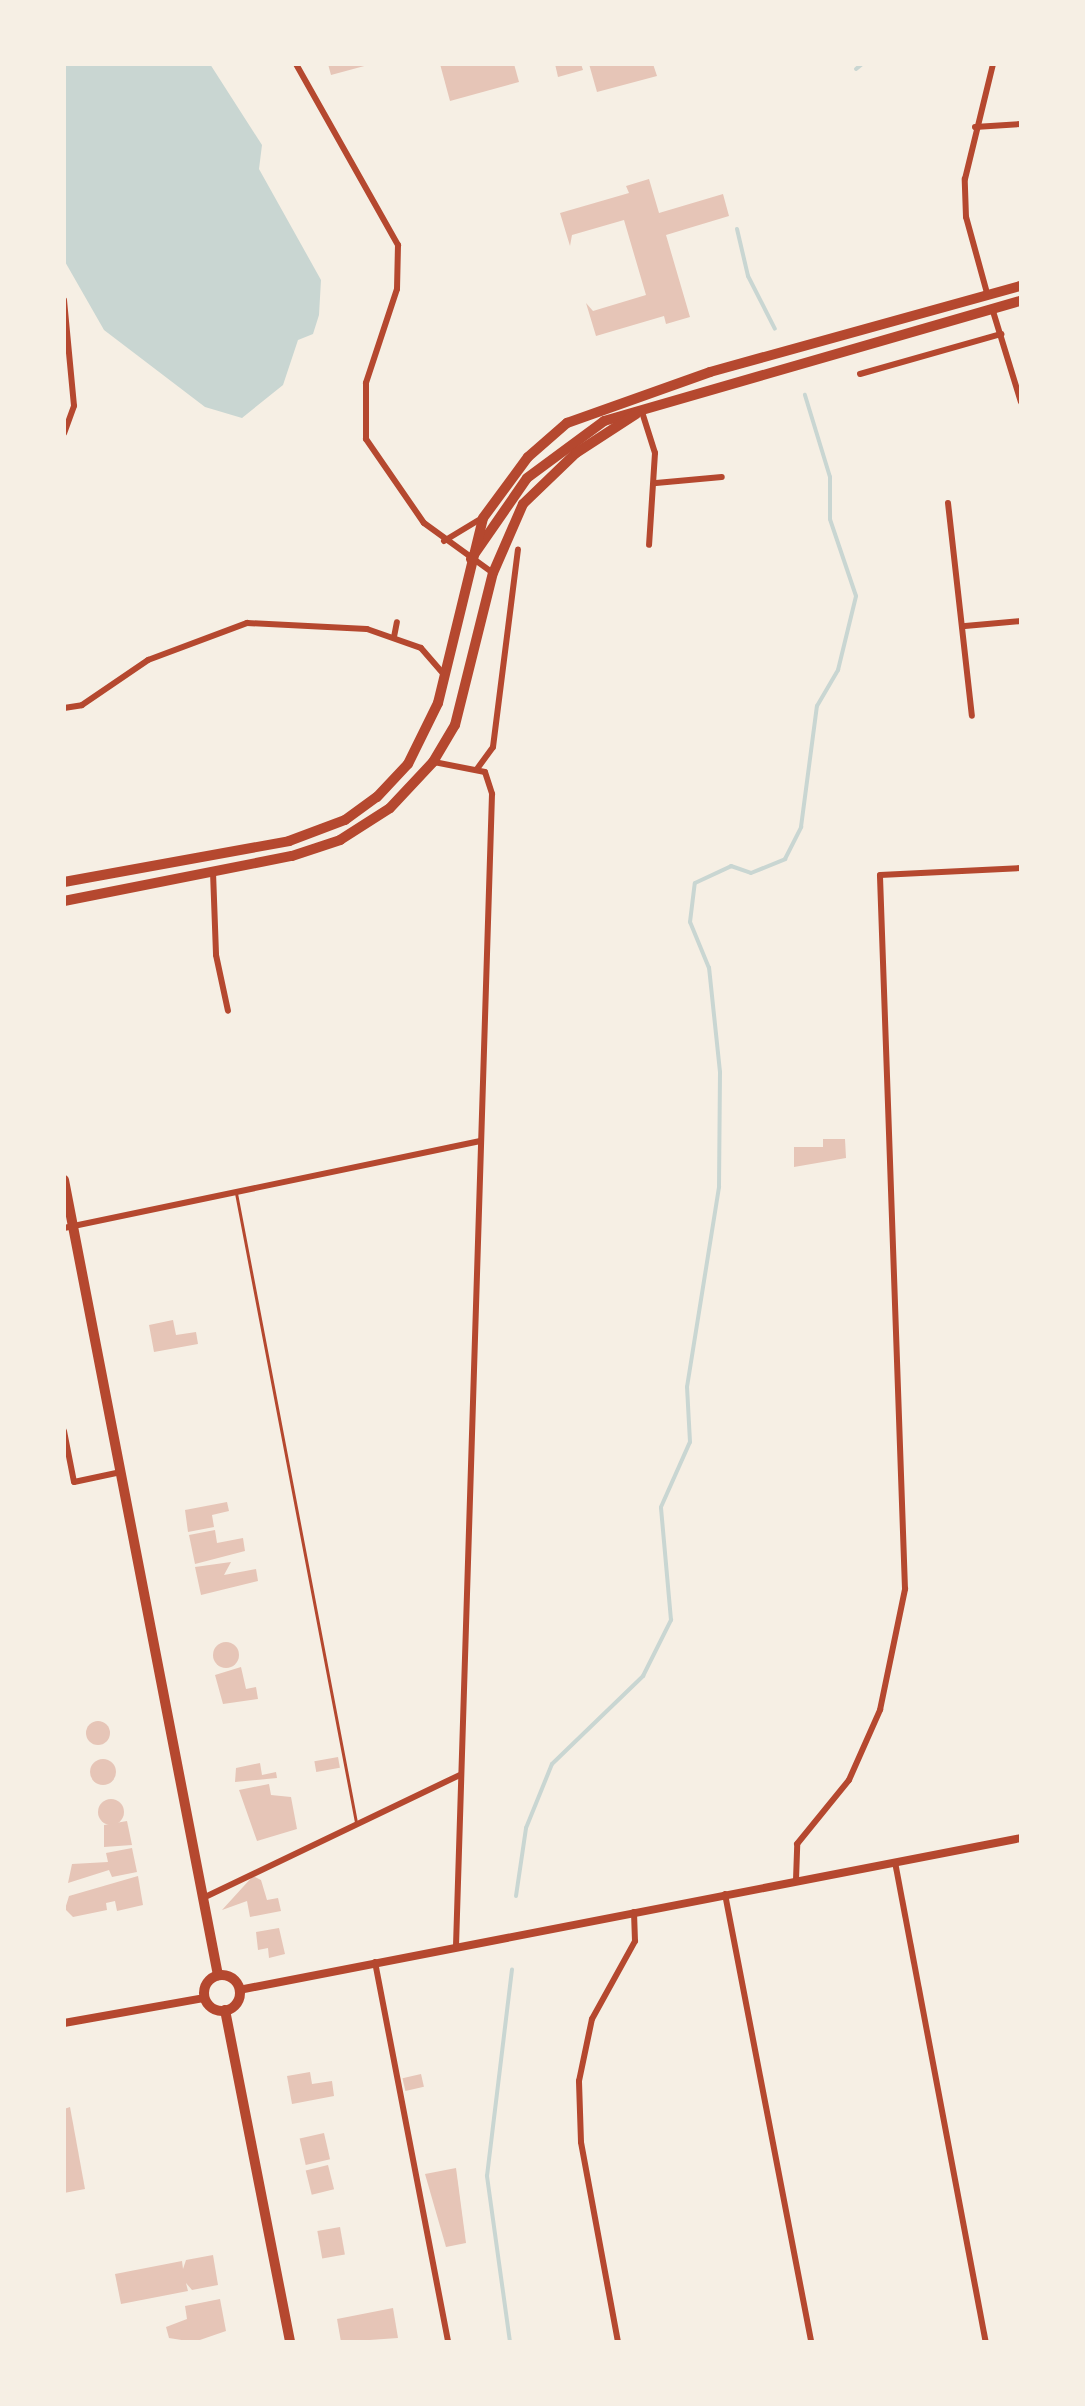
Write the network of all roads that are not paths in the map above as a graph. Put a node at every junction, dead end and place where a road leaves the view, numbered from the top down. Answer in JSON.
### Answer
{"nodes":[{"id":1,"x":296,"y":64,"type":"edge"},
{"id":2,"x":993,"y":64,"type":"edge"},
{"id":3,"x":1021,"y":124,"type":"edge"},
{"id":4,"x":975,"y":127,"type":"junction"},
{"id":5,"x":1021,"y":286,"type":"edge"},
{"id":6,"x":987,"y":293,"type":"junction"},
{"id":7,"x":64,"y":300,"type":"edge"},
{"id":8,"x":1021,"y":301,"type":"edge"},
{"id":9,"x":992,"y":308,"type":"junction"},
{"id":10,"x":1001,"y":334,"type":"junction"},
{"id":11,"x":860,"y":374,"type":"dead end"},
{"id":12,"x":1021,"y":402,"type":"edge"},
{"id":13,"x":639,"y":413,"type":"junction"},
{"id":14,"x":64,"y":433,"type":"edge"},
{"id":15,"x":722,"y":477,"type":"dead end"},
{"id":16,"x":656,"y":483,"type":"junction"},
{"id":17,"x":948,"y":503,"type":"dead end"},
{"id":18,"x":483,"y":518,"type":"junction"},
{"id":19,"x":444,"y":541,"type":"junction"},
{"id":20,"x":649,"y":545,"type":"dead end"},
{"id":21,"x":518,"y":550,"type":"dead end"},
{"id":22,"x":471,"y":559,"type":"junction"},
{"id":23,"x":493,"y":573,"type":"junction"},
{"id":24,"x":1021,"y":621,"type":"edge"},
{"id":25,"x":397,"y":622,"type":"dead end"},
{"id":26,"x":965,"y":626,"type":"junction"},
{"id":27,"x":394,"y":637,"type":"junction"},
{"id":28,"x":446,"y":677,"type":"junction"},
{"id":29,"x":64,"y":708,"type":"edge"},
{"id":30,"x":972,"y":716,"type":"dead end"},
{"id":31,"x":433,"y":762,"type":"junction"},
{"id":32,"x":477,"y":769,"type":"junction"},
{"id":33,"x":1021,"y":868,"type":"edge"},
{"id":34,"x":213,"y":872,"type":"junction"},
{"id":35,"x":64,"y":882,"type":"edge"},
{"id":36,"x":64,"y":901,"type":"edge"},
{"id":37,"x":228,"y":1011,"type":"dead end"},
{"id":38,"x":479,"y":1141,"type":"junction"},
{"id":39,"x":64,"y":1180,"type":"edge"},
{"id":40,"x":236,"y":1191,"type":"junction"},
{"id":41,"x":68,"y":1226,"type":"edge"},
{"id":42,"x":64,"y":1431,"type":"edge"},
{"id":43,"x":121,"y":1472,"type":"junction"},
{"id":44,"x":460,"y":1775,"type":"junction"},
{"id":45,"x":356,"y":1822,"type":"junction"},
{"id":46,"x":1021,"y":1838,"type":"edge"},
{"id":47,"x":895,"y":1862,"type":"junction"},
{"id":48,"x":796,"y":1880,"type":"junction"},
{"id":49,"x":725,"y":1893,"type":"junction"},
{"id":50,"x":203,"y":1898,"type":"junction"},
{"id":51,"x":634,"y":1912,"type":"junction"},
{"id":52,"x":456,"y":1945,"type":"junction"},
{"id":53,"x":375,"y":1962,"type":"junction"},
{"id":54,"x":218,"y":1975,"type":"junction"},
{"id":55,"x":239,"y":1990,"type":"junction"},
{"id":56,"x":205,"y":1998,"type":"junction"},
{"id":57,"x":225,"y":2010,"type":"junction"},
{"id":58,"x":64,"y":2023,"type":"edge"},
{"id":59,"x":290,"y":2342,"type":"edge"},
{"id":60,"x":448,"y":2342,"type":"edge"},
{"id":61,"x":618,"y":2342,"type":"edge"},
{"id":62,"x":811,"y":2342,"type":"edge"},
{"id":63,"x":986,"y":2342,"type":"edge"}],
"edges":[{"from":1,"to":19,"type":"street"},
{"from":2,"to":4,"type":"street"},
{"from":3,"to":4,"type":"street"},
{"from":4,"to":6,"type":"street"},
{"from":5,"to":6,"type":"main road"},
{"from":6,"to":18,"type":"main road"},
{"from":7,"to":14,"type":"street"},
{"from":8,"to":9,"type":"main road"},
{"from":9,"to":10,"type":"street"},
{"from":9,"to":13,"type":"main road"},
{"from":10,"to":11,"type":"street"},
{"from":10,"to":12,"type":"street"},
{"from":13,"to":16,"type":"street"},
{"from":13,"to":22,"type":"main road"},
{"from":13,"to":23,"type":"main road"},
{"from":15,"to":16,"type":"street"},
{"from":16,"to":20,"type":"street"},
{"from":17,"to":26,"type":"street"},
{"from":18,"to":19,"type":"street"},
{"from":18,"to":22,"type":"main road"},
{"from":19,"to":22,"type":"street"},
{"from":21,"to":32,"type":"street"},
{"from":22,"to":23,"type":"street"},
{"from":22,"to":28,"type":"main road"},
{"from":23,"to":31,"type":"main road"},
{"from":24,"to":26,"type":"street"},
{"from":25,"to":27,"type":"street"},
{"from":26,"to":30,"type":"street"},
{"from":27,"to":28,"type":"street"},
{"from":27,"to":29,"type":"street"},
{"from":28,"to":35,"type":"main road"},
{"from":31,"to":32,"type":"street"},
{"from":31,"to":34,"type":"main road"},
{"from":32,"to":38,"type":"street"},
{"from":33,"to":48,"type":"street"},
{"from":34,"to":36,"type":"main road"},
{"from":34,"to":37,"type":"street"},
{"from":38,"to":40,"type":"street"},
{"from":38,"to":44,"type":"street"},
{"from":39,"to":41,"type":"main road"},
{"from":40,"to":41,"type":"street"},
{"from":40,"to":45,"type":"lane"},
{"from":41,"to":43,"type":"main road"},
{"from":42,"to":43,"type":"street"},
{"from":43,"to":50,"type":"main road"},
{"from":44,"to":45,"type":"street"},
{"from":44,"to":52,"type":"street"},
{"from":45,"to":50,"type":"street"},
{"from":46,"to":47,"type":"street"},
{"from":47,"to":48,"type":"street"},
{"from":47,"to":63,"type":"street"},
{"from":48,"to":49,"type":"street"},
{"from":49,"to":51,"type":"street"},
{"from":49,"to":62,"type":"street"},
{"from":50,"to":54,"type":"main road"},
{"from":51,"to":52,"type":"street"},
{"from":51,"to":61,"type":"street"},
{"from":52,"to":53,"type":"street"},
{"from":53,"to":55,"type":"street"},
{"from":53,"to":60,"type":"street"},
{"from":54,"to":55,"type":"main road"},
{"from":54,"to":56,"type":"main road"},
{"from":55,"to":57,"type":"main road"},
{"from":56,"to":57,"type":"main road"},
{"from":56,"to":58,"type":"street"},
{"from":57,"to":59,"type":"main road"}]}
